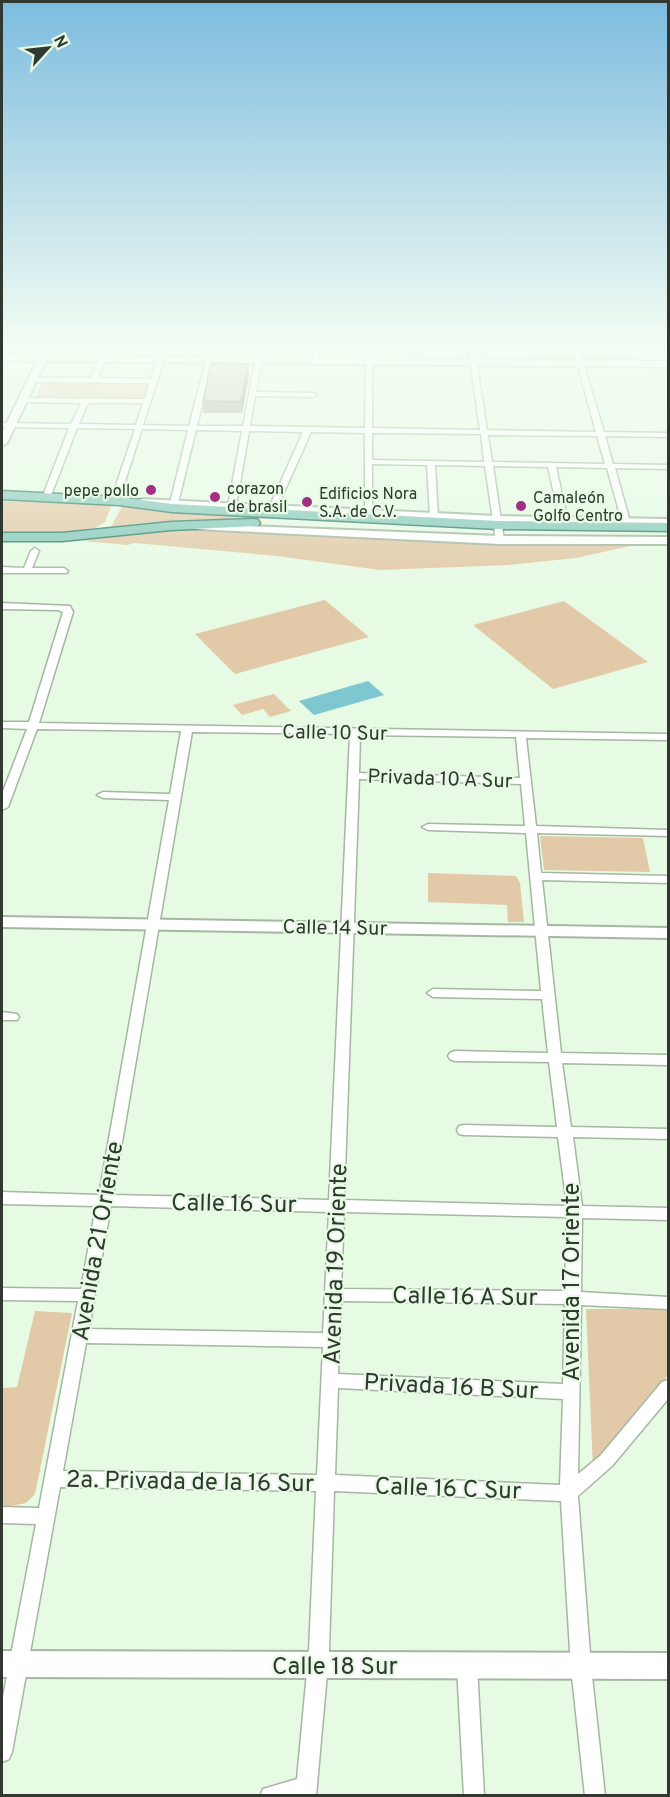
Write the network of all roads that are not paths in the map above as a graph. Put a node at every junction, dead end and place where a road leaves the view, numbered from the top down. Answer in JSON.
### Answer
{"nodes":[{"id":1,"x":192,"y":428,"type":"edge"},
{"id":2,"x":73,"y":429,"type":"edge"},
{"id":3,"x":139,"y":429,"type":"edge"},
{"id":4,"x":238,"y":429,"type":"edge"},
{"id":5,"x":245,"y":429,"type":"junction"},
{"id":6,"x":484,"y":429,"type":"edge"},
{"id":7,"x":599,"y":429,"type":"edge"},
{"id":8,"x":308,"y":430,"type":"junction"},
{"id":9,"x":369,"y":431,"type":"junction"},
{"id":10,"x":484,"y":432,"type":"junction"},
{"id":11,"x":601,"y":434,"type":"junction"},
{"id":12,"x":669,"y":435,"type":"edge"},
{"id":13,"x":369,"y":462,"type":"junction"},
{"id":14,"x":431,"y":463,"type":"junction"},
{"id":15,"x":489,"y":464,"type":"junction"},
{"id":16,"x":551,"y":465,"type":"junction"},
{"id":17,"x":610,"y":466,"type":"junction"},
{"id":18,"x":669,"y":467,"type":"edge"},
{"id":19,"x":2,"y":495,"type":"edge"},
{"id":20,"x":46,"y":498,"type":"junction"},
{"id":21,"x":174,"y":503,"type":"junction"},
{"id":22,"x":232,"y":506,"type":"junction"},
{"id":23,"x":115,"y":508,"type":"junction"},
{"id":24,"x":273,"y":508,"type":"junction"},
{"id":25,"x":287,"y":513,"type":"junction"},
{"id":26,"x":368,"y":514,"type":"junction"},
{"id":27,"x":434,"y":517,"type":"junction"},
{"id":28,"x":564,"y":521,"type":"junction"},
{"id":29,"x":626,"y":522,"type":"junction"},
{"id":30,"x":669,"y":522,"type":"edge"},
{"id":31,"x":608,"y":527,"type":"junction"},
{"id":32,"x":669,"y":527,"type":"edge"},
{"id":33,"x":499,"y":530,"type":"junction"},
{"id":34,"x":99,"y":533,"type":"junction"},
{"id":35,"x":669,"y":536,"type":"edge"},
{"id":36,"x":2,"y":537,"type":"edge"},
{"id":37,"x":669,"y":541,"type":"edge"},
{"id":38,"x":35,"y":551,"type":"dead end"},
{"id":39,"x":2,"y":570,"type":"edge"},
{"id":40,"x":27,"y":570,"type":"junction"},
{"id":41,"x":64,"y":571,"type":"dead end"},
{"id":42,"x":2,"y":606,"type":"edge"},
{"id":43,"x":2,"y":725,"type":"edge"},
{"id":44,"x":33,"y":726,"type":"junction"},
{"id":45,"x":187,"y":729,"type":"junction"},
{"id":46,"x":355,"y":732,"type":"junction"},
{"id":47,"x":521,"y":735,"type":"junction"},
{"id":48,"x":669,"y":737,"type":"edge"},
{"id":49,"x":353,"y":776,"type":"junction"},
{"id":50,"x":526,"y":781,"type":"junction"},
{"id":51,"x":103,"y":795,"type":"dead end"},
{"id":52,"x":175,"y":797,"type":"junction"},
{"id":53,"x":2,"y":807,"type":"edge"},
{"id":54,"x":428,"y":827,"type":"dead end"},
{"id":55,"x":532,"y":830,"type":"junction"},
{"id":56,"x":669,"y":833,"type":"edge"},
{"id":57,"x":537,"y":876,"type":"junction"},
{"id":58,"x":669,"y":879,"type":"edge"},
{"id":59,"x":2,"y":922,"type":"edge"},
{"id":60,"x":153,"y":925,"type":"junction"},
{"id":61,"x":347,"y":928,"type":"junction"},
{"id":62,"x":543,"y":931,"type":"junction"},
{"id":63,"x":669,"y":933,"type":"edge"},
{"id":64,"x":433,"y":993,"type":"dead end"},
{"id":65,"x":549,"y":995,"type":"junction"},
{"id":66,"x":455,"y":1056,"type":"dead end"},
{"id":67,"x":555,"y":1058,"type":"junction"},
{"id":68,"x":669,"y":1060,"type":"edge"},
{"id":69,"x":464,"y":1131,"type":"dead end"},
{"id":70,"x":565,"y":1132,"type":"junction"},
{"id":71,"x":669,"y":1134,"type":"edge"},
{"id":72,"x":2,"y":1198,"type":"edge"},
{"id":73,"x":105,"y":1200,"type":"junction"},
{"id":74,"x":337,"y":1205,"type":"junction"},
{"id":75,"x":575,"y":1210,"type":"junction"},
{"id":76,"x":669,"y":1214,"type":"edge"},
{"id":77,"x":2,"y":1294,"type":"edge"},
{"id":78,"x":87,"y":1295,"type":"junction"},
{"id":79,"x":334,"y":1295,"type":"junction"},
{"id":80,"x":575,"y":1298,"type":"junction"},
{"id":81,"x":669,"y":1303,"type":"edge"},
{"id":82,"x":79,"y":1336,"type":"junction"},
{"id":83,"x":332,"y":1340,"type":"junction"},
{"id":84,"x":330,"y":1381,"type":"junction"},
{"id":85,"x":669,"y":1387,"type":"edge"},
{"id":86,"x":572,"y":1392,"type":"junction"},
{"id":87,"x":52,"y":1479,"type":"junction"},
{"id":88,"x":327,"y":1483,"type":"junction"},
{"id":89,"x":569,"y":1493,"type":"junction"},
{"id":90,"x":2,"y":1515,"type":"edge"},
{"id":91,"x":45,"y":1516,"type":"junction"},
{"id":92,"x":10,"y":1664,"type":"edge"},
{"id":93,"x":318,"y":1665,"type":"junction"},
{"id":94,"x":467,"y":1666,"type":"junction"},
{"id":95,"x":669,"y":1666,"type":"edge"},
{"id":96,"x":581,"y":1667,"type":"junction"},
{"id":97,"x":2,"y":1752,"type":"edge"},
{"id":98,"x":307,"y":1791,"type":"edge"},
{"id":99,"x":270,"y":1796,"type":"edge"},
{"id":100,"x":474,"y":1796,"type":"edge"},
{"id":101,"x":595,"y":1796,"type":"edge"}],
"edges":[{"from":1,"to":21,"type":"street"},
{"from":2,"to":20,"type":"street"},
{"from":3,"to":23,"type":"street"},
{"from":4,"to":5,"type":"street"},
{"from":5,"to":8,"type":"street"},
{"from":5,"to":22,"type":"street"},
{"from":6,"to":10,"type":"street"},
{"from":7,"to":11,"type":"street"},
{"from":8,"to":9,"type":"street"},
{"from":8,"to":24,"type":"street"},
{"from":9,"to":10,"type":"street"},
{"from":9,"to":13,"type":"street"},
{"from":10,"to":11,"type":"street"},
{"from":10,"to":15,"type":"street"},
{"from":11,"to":12,"type":"street"},
{"from":11,"to":17,"type":"street"},
{"from":13,"to":14,"type":"street"},
{"from":13,"to":26,"type":"street"},
{"from":14,"to":15,"type":"street"},
{"from":14,"to":27,"type":"street"},
{"from":15,"to":16,"type":"street"},
{"from":15,"to":33,"type":"street"},
{"from":16,"to":17,"type":"street"},
{"from":16,"to":28,"type":"street"},
{"from":17,"to":18,"type":"street"},
{"from":17,"to":29,"type":"street"},
{"from":19,"to":20,"type":"main road"},
{"from":20,"to":23,"type":"main road"},
{"from":21,"to":22,"type":"street"},
{"from":21,"to":23,"type":"street"},
{"from":22,"to":24,"type":"street"},
{"from":22,"to":25,"type":"main road"},
{"from":23,"to":25,"type":"main road"},
{"from":23,"to":34,"type":"main road"},
{"from":24,"to":26,"type":"street"},
{"from":25,"to":33,"type":"main road"},
{"from":26,"to":27,"type":"street"},
{"from":27,"to":33,"type":"street"},
{"from":28,"to":29,"type":"street"},
{"from":28,"to":33,"type":"street"},
{"from":29,"to":30,"type":"street"},
{"from":29,"to":31,"type":"main road"},
{"from":31,"to":32,"type":"main road"},
{"from":31,"to":33,"type":"main road"},
{"from":33,"to":34,"type":"main road"},
{"from":33,"to":35,"type":"main road"},
{"from":33,"to":37,"type":"street"},
{"from":34,"to":36,"type":"main road"},
{"from":38,"to":40,"type":"street"},
{"from":39,"to":40,"type":"street"},
{"from":40,"to":41,"type":"street"},
{"from":42,"to":44,"type":"street"},
{"from":43,"to":44,"type":"street","name":"Calle 10 Sur"},
{"from":44,"to":45,"type":"street","name":"Calle 10 Sur"},
{"from":44,"to":53,"type":"street"},
{"from":45,"to":46,"type":"street","name":"Calle 10 Sur"},
{"from":45,"to":52,"type":"street","name":"Avenida 21 Oriente"},
{"from":46,"to":47,"type":"street","name":"Calle 10 Sur"},
{"from":46,"to":49,"type":"street","name":"Avenida 19 Oriente"},
{"from":47,"to":48,"type":"street","name":"Calle 10 Sur"},
{"from":47,"to":50,"type":"street","name":"Avenida 17 Oriente"},
{"from":49,"to":50,"type":"street","name":"Privada 10 A Sur"},
{"from":49,"to":61,"type":"street","name":"Avenida 19 Oriente"},
{"from":50,"to":55,"type":"street","name":"Avenida 17 Oriente"},
{"from":51,"to":52,"type":"street"},
{"from":52,"to":60,"type":"street","name":"Avenida 21 Oriente"},
{"from":54,"to":55,"type":"street"},
{"from":55,"to":56,"type":"street"},
{"from":55,"to":57,"type":"street","name":"Avenida 17 Oriente"},
{"from":57,"to":58,"type":"street"},
{"from":57,"to":62,"type":"street","name":"Avenida 17 Oriente"},
{"from":59,"to":60,"type":"street","name":"Calle 14 Sur"},
{"from":60,"to":61,"type":"street","name":"Calle 14 Sur"},
{"from":60,"to":73,"type":"street","name":"Avenida 21 Oriente"},
{"from":61,"to":62,"type":"street","name":"Calle 14 Sur"},
{"from":61,"to":74,"type":"street","name":"Avenida 19 Oriente"},
{"from":62,"to":63,"type":"street","name":"Calle 14 Sur"},
{"from":62,"to":65,"type":"street","name":"Avenida 17 Oriente"},
{"from":64,"to":65,"type":"street"},
{"from":65,"to":67,"type":"street","name":"Avenida 17 Oriente"},
{"from":66,"to":67,"type":"street"},
{"from":67,"to":68,"type":"street"},
{"from":67,"to":70,"type":"street","name":"Avenida 17 Oriente"},
{"from":69,"to":70,"type":"street"},
{"from":70,"to":71,"type":"street"},
{"from":70,"to":75,"type":"street","name":"Avenida 17 Oriente"},
{"from":72,"to":73,"type":"street","name":"Calle 16 Sur"},
{"from":73,"to":74,"type":"street","name":"Calle 16 Sur"},
{"from":73,"to":78,"type":"street","name":"Avenida 21 Oriente"},
{"from":74,"to":75,"type":"street","name":"Calle 16 Sur"},
{"from":74,"to":79,"type":"street","name":"Avenida 19 Oriente"},
{"from":75,"to":76,"type":"street","name":"Calle 16 Sur"},
{"from":75,"to":80,"type":"street","name":"Avenida 17 Oriente"},
{"from":77,"to":78,"type":"street"},
{"from":78,"to":82,"type":"street","name":"Avenida 21 Oriente"},
{"from":79,"to":80,"type":"street","name":"Calle 16 A Sur"},
{"from":79,"to":83,"type":"street","name":"Avenida 19 Oriente"},
{"from":80,"to":81,"type":"street","name":"Calle 16 A Sur"},
{"from":80,"to":86,"type":"street","name":"Avenida 17 Oriente"},
{"from":82,"to":83,"type":"street"},
{"from":82,"to":87,"type":"street","name":"Avenida 21 Oriente"},
{"from":83,"to":84,"type":"street","name":"Avenida 19 Oriente"},
{"from":84,"to":86,"type":"street","name":"Privada 16 B Sur"},
{"from":84,"to":88,"type":"street","name":"Avenida 19 Oriente"},
{"from":85,"to":89,"type":"street"},
{"from":86,"to":89,"type":"street","name":"Avenida 17 Oriente"},
{"from":87,"to":88,"type":"street","name":"2a. Privada de la 16 Sur"},
{"from":87,"to":91,"type":"street","name":"Avenida 21 Oriente"},
{"from":88,"to":89,"type":"street","name":"Calle 16 C Sur"},
{"from":88,"to":93,"type":"street","name":"Avenida 19 Oriente"},
{"from":89,"to":96,"type":"street","name":"Avenida 17 Oriente"},
{"from":90,"to":91,"type":"street"},
{"from":91,"to":92,"type":"street","name":"Avenida 21 Oriente"},
{"from":92,"to":93,"type":"street","name":"Calle 18 Sur"},
{"from":92,"to":97,"type":"street","name":"Avenida 21 Oriente"},
{"from":93,"to":94,"type":"street","name":"Calle 18 Sur"},
{"from":93,"to":98,"type":"street","name":"Avenida 19 Oriente"},
{"from":94,"to":96,"type":"street","name":"Calle 18 Sur"},
{"from":94,"to":100,"type":"street"},
{"from":95,"to":96,"type":"street","name":"Calle 18 Sur"},
{"from":96,"to":101,"type":"street","name":"Avenida 17 Oriente"},
{"from":98,"to":99,"type":"street"}]}
